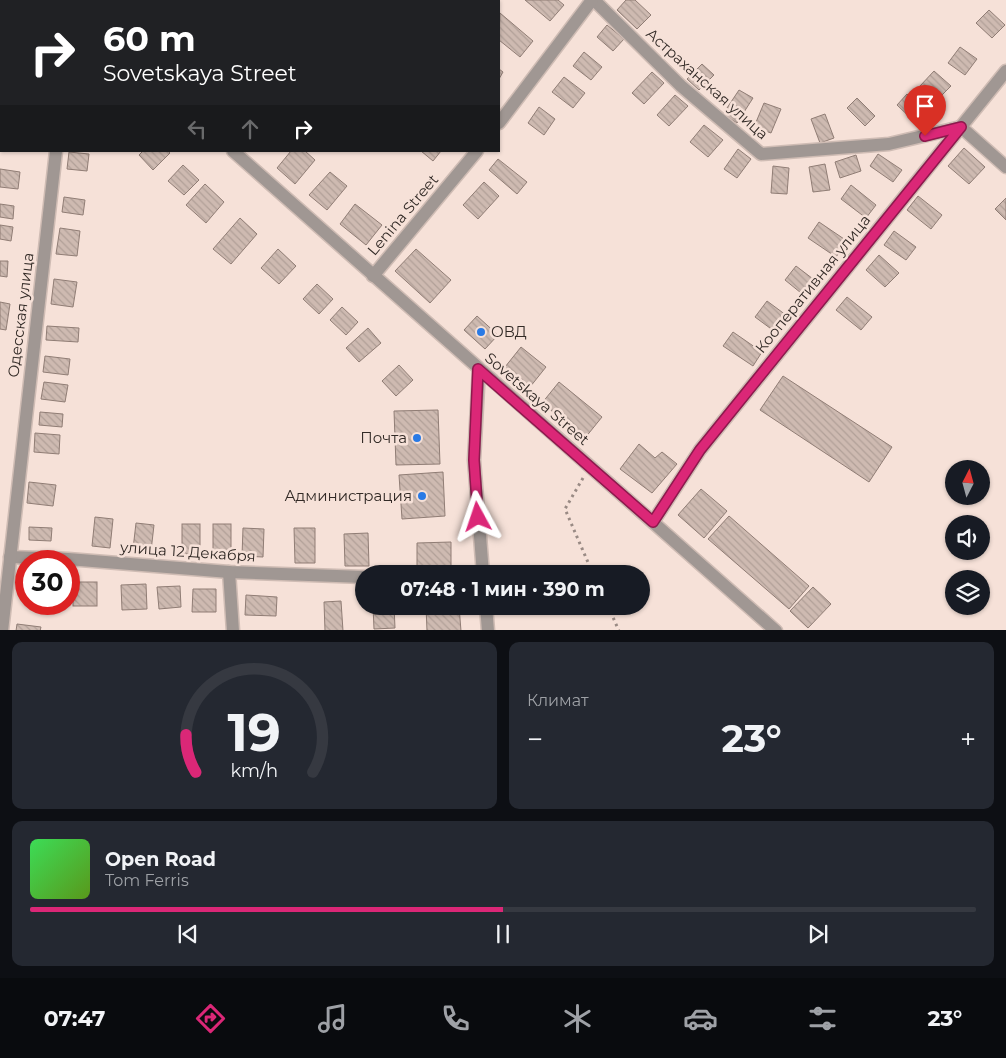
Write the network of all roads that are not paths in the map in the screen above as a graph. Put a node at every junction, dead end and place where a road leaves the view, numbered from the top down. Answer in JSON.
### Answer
{"nodes":[{"id":1,"x":593,"y":0,"type":"edge"},
{"id":2,"x":1006,"y":71,"type":"edge"},
{"id":3,"x":500,"y":122,"type":"edge"},
{"id":4,"x":961,"y":127,"type":"junction"},
{"id":5,"x":56,"y":152,"type":"edge"},
{"id":6,"x":233,"y":152,"type":"edge"},
{"id":7,"x":476,"y":152,"type":"edge"},
{"id":8,"x":1006,"y":167,"type":"edge"},
{"id":9,"x":373,"y":276,"type":"junction"},
{"id":10,"x":478,"y":369,"type":"junction"},
{"id":11,"x":653,"y":522,"type":"junction"},
{"id":12,"x":10,"y":557,"type":"junction"},
{"id":13,"x":482,"y":565,"type":"edge"},
{"id":14,"x":228,"y":572,"type":"junction"},
{"id":15,"x":355,"y":577,"type":"edge"},
{"id":16,"x":487,"y":615,"type":"edge"},
{"id":17,"x":2,"y":630,"type":"edge"},
{"id":18,"x":233,"y":630,"type":"edge"},
{"id":19,"x":488,"y":630,"type":"edge"},
{"id":20,"x":776,"y":630,"type":"edge"}],
"edges":[{"from":1,"to":3,"type":"street"},
{"from":1,"to":4,"type":"street","name":"Астраханская улица"},
{"from":2,"to":4,"type":"street","name":"Кооперативная улица"},
{"from":4,"to":8,"type":"street"},
{"from":4,"to":11,"type":"street","name":"Кооперативная улица"},
{"from":5,"to":12,"type":"street","name":"Одесская улица"},
{"from":6,"to":9,"type":"street","name":"Sovetskaya Street"},
{"from":7,"to":9,"type":"street","name":"Lenina Street"},
{"from":9,"to":10,"type":"street","name":"Sovetskaya Street"},
{"from":10,"to":11,"type":"street","name":"Sovetskaya Street"},
{"from":10,"to":13,"type":"street"},
{"from":11,"to":20,"type":"street","name":"Sovetskaya Street"},
{"from":12,"to":14,"type":"street","name":"улица 12 Декабря"},
{"from":12,"to":17,"type":"street","name":"Одесская улица"},
{"from":14,"to":15,"type":"street","name":"улица 12 Декабря"},
{"from":14,"to":18,"type":"street"},
{"from":16,"to":19,"type":"street"}]}
